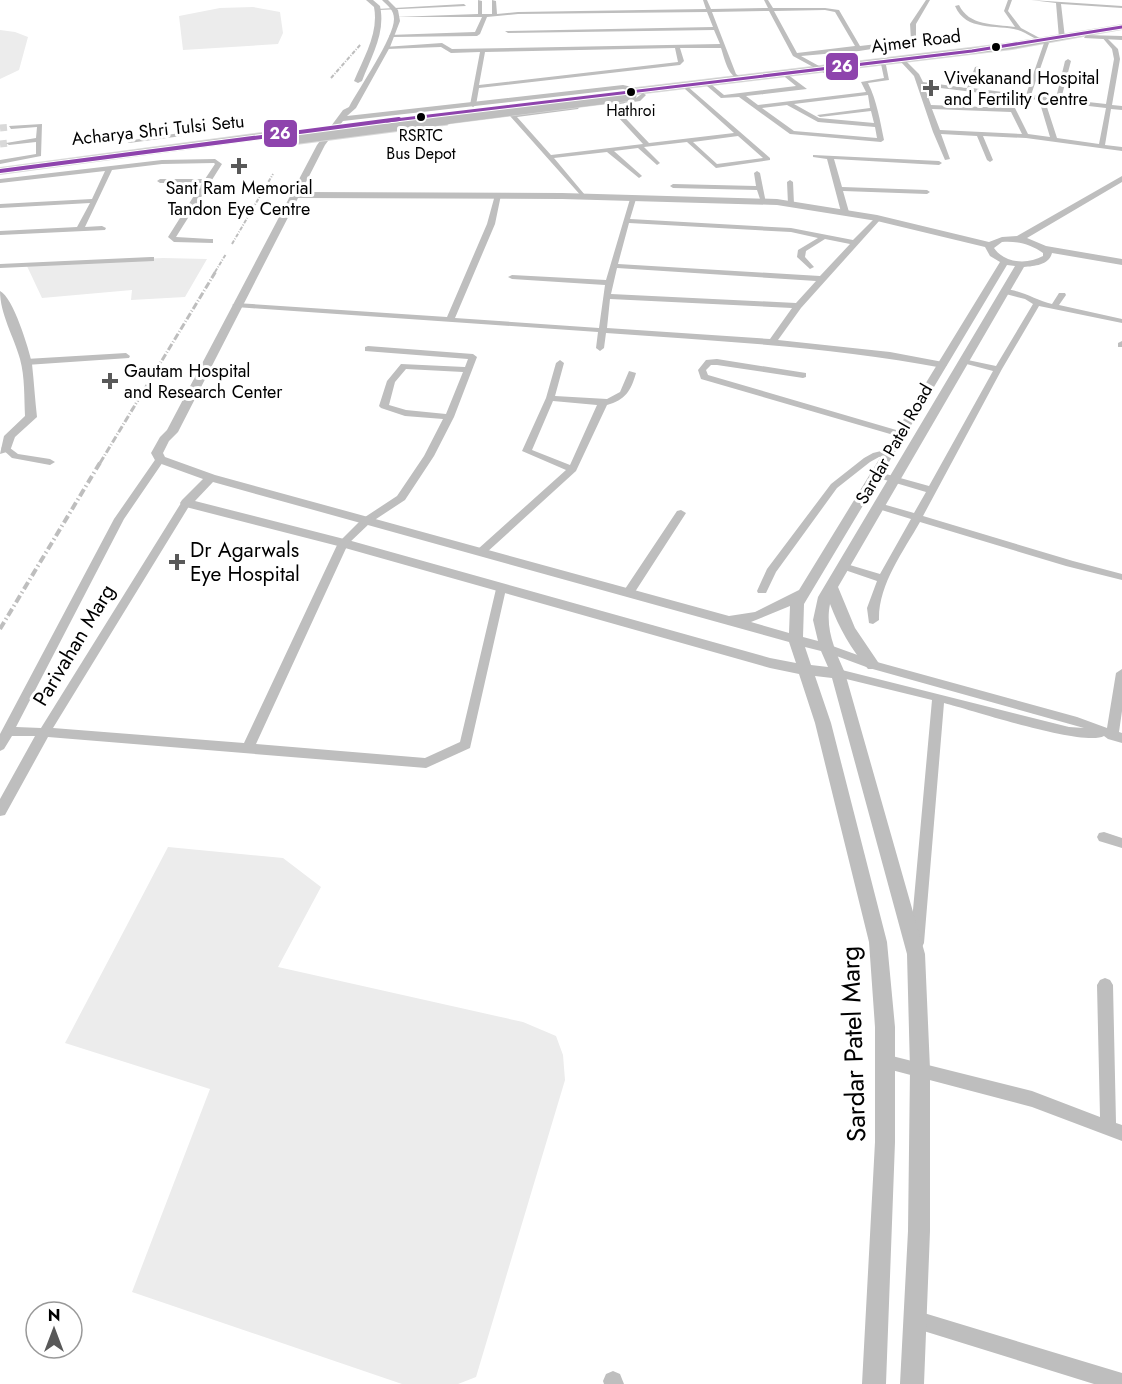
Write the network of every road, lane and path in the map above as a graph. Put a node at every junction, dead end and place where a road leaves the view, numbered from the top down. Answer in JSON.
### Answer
{"nodes":[{"id":1,"x":369,"y":0,"type":"edge"},
{"id":2,"x":385,"y":0,"type":"edge"},
{"id":3,"x":494,"y":0,"type":"edge"},
{"id":4,"x":639,"y":0,"type":"edge"},
{"id":5,"x":662,"y":0,"type":"edge"},
{"id":6,"x":705,"y":0,"type":"edge"},
{"id":7,"x":766,"y":0,"type":"edge"},
{"id":8,"x":928,"y":0,"type":"edge"},
{"id":9,"x":1010,"y":0,"type":"edge"},
{"id":10,"x":1033,"y":0,"type":"edge"},
{"id":11,"x":480,"y":1,"type":"edge"},
{"id":12,"x":1058,"y":2,"type":"junction"},
{"id":13,"x":464,"y":3,"type":"edge"},
{"id":14,"x":957,"y":6,"type":"dead end"},
{"id":15,"x":1122,"y":7,"type":"edge"},
{"id":16,"x":393,"y":8,"type":"junction"},
{"id":17,"x":379,"y":9,"type":"junction"},
{"id":18,"x":772,"y":9,"type":"junction"},
{"id":19,"x":709,"y":10,"type":"junction"},
{"id":20,"x":509,"y":14,"type":"junction"},
{"id":21,"x":495,"y":15,"type":"junction"},
{"id":22,"x":446,"y":16,"type":"junction"},
{"id":23,"x":466,"y":16,"type":"junction"},
{"id":24,"x":482,"y":16,"type":"junction"},
{"id":25,"x":397,"y":17,"type":"junction"},
{"id":26,"x":428,"y":17,"type":"junction"},
{"id":27,"x":716,"y":28,"type":"junction"},
{"id":28,"x":1019,"y":29,"type":"junction"},
{"id":29,"x":1122,"y":29,"type":"edge"},
{"id":30,"x":508,"y":31,"type":"junction"},
{"id":31,"x":462,"y":34,"type":"junction"},
{"id":32,"x":392,"y":35,"type":"junction"},
{"id":33,"x":427,"y":35,"type":"junction"},
{"id":34,"x":446,"y":35,"type":"junction"},
{"id":35,"x":1086,"y":37,"type":"junction"},
{"id":36,"x":1103,"y":37,"type":"junction"},
{"id":37,"x":1062,"y":38,"type":"junction"},
{"id":38,"x":1122,"y":38,"type":"edge"},
{"id":39,"x":1045,"y":42,"type":"junction"},
{"id":40,"x":447,"y":46,"type":"junction"},
{"id":41,"x":723,"y":46,"type":"junction"},
{"id":42,"x":1112,"y":46,"type":"junction"},
{"id":43,"x":1122,"y":46,"type":"edge"},
{"id":44,"x":387,"y":47,"type":"junction"},
{"id":45,"x":677,"y":47,"type":"junction"},
{"id":46,"x":609,"y":48,"type":"junction"},
{"id":47,"x":859,"y":49,"type":"junction"},
{"id":48,"x":483,"y":50,"type":"junction"},
{"id":49,"x":507,"y":50,"type":"junction"},
{"id":50,"x":795,"y":55,"type":"junction"},
{"id":51,"x":611,"y":59,"type":"dead end"},
{"id":52,"x":1068,"y":60,"type":"dead end"},
{"id":53,"x":1120,"y":60,"type":"edge"},
{"id":54,"x":904,"y":62,"type":"junction"},
{"id":55,"x":616,"y":64,"type":"dead end"},
{"id":56,"x":883,"y":64,"type":"junction"},
{"id":57,"x":978,"y":67,"type":"dead end"},
{"id":58,"x":621,"y":69,"type":"junction"},
{"id":59,"x":824,"y":70,"type":"junction"},
{"id":60,"x":787,"y":76,"type":"junction"},
{"id":61,"x":1113,"y":77,"type":"junction"},
{"id":62,"x":1122,"y":78,"type":"edge"},
{"id":63,"x":740,"y":79,"type":"junction"},
{"id":64,"x":921,"y":84,"type":"junction"},
{"id":65,"x":710,"y":86,"type":"junction"},
{"id":66,"x":477,"y":87,"type":"junction"},
{"id":67,"x":801,"y":87,"type":"junction"},
{"id":68,"x":687,"y":88,"type":"junction"},
{"id":69,"x":969,"y":89,"type":"junction"},
{"id":70,"x":636,"y":93,"type":"junction"},
{"id":71,"x":870,"y":93,"type":"junction"},
{"id":72,"x":1005,"y":93,"type":"junction"},
{"id":73,"x":741,"y":95,"type":"junction"},
{"id":74,"x":1028,"y":96,"type":"junction"},
{"id":75,"x":1041,"y":98,"type":"junction"},
{"id":76,"x":819,"y":99,"type":"junction"},
{"id":77,"x":1058,"y":100,"type":"junction"},
{"id":78,"x":608,"y":103,"type":"junction"},
{"id":79,"x":788,"y":103,"type":"junction"},
{"id":80,"x":473,"y":105,"type":"junction"},
{"id":81,"x":1108,"y":106,"type":"junction"},
{"id":82,"x":758,"y":107,"type":"junction"},
{"id":83,"x":928,"y":107,"type":"junction"},
{"id":84,"x":1122,"y":108,"type":"edge"},
{"id":85,"x":874,"y":109,"type":"junction"},
{"id":86,"x":1014,"y":110,"type":"junction"},
{"id":87,"x":343,"y":116,"type":"junction"},
{"id":88,"x":810,"y":116,"type":"junction"},
{"id":89,"x":878,"y":125,"type":"junction"},
{"id":90,"x":11,"y":127,"type":"tunnel mouth"},
{"id":91,"x":153,"y":132,"type":"dead end"},
{"id":92,"x":936,"y":132,"type":"junction"},
{"id":93,"x":740,"y":134,"type":"junction"},
{"id":94,"x":979,"y":134,"type":"junction"},
{"id":95,"x":180,"y":135,"type":"dead end"},
{"id":96,"x":1026,"y":136,"type":"junction"},
{"id":97,"x":276,"y":138,"type":"junction"},
{"id":98,"x":1054,"y":139,"type":"junction"},
{"id":99,"x":39,"y":140,"type":"junction"},
{"id":100,"x":688,"y":140,"type":"junction"},
{"id":101,"x":9,"y":143,"type":"tunnel mouth"},
{"id":102,"x":129,"y":145,"type":"junction"},
{"id":103,"x":647,"y":145,"type":"junction"},
{"id":104,"x":639,"y":146,"type":"junction"},
{"id":105,"x":1102,"y":146,"type":"junction"},
{"id":106,"x":1122,"y":149,"type":"edge"},
{"id":107,"x":609,"y":150,"type":"junction"},
{"id":108,"x":815,"y":156,"type":"dead end"},
{"id":109,"x":550,"y":157,"type":"junction"},
{"id":110,"x":830,"y":157,"type":"junction"},
{"id":111,"x":947,"y":159,"type":"dead end"},
{"id":112,"x":990,"y":160,"type":"dead end"},
{"id":113,"x":657,"y":163,"type":"dead end"},
{"id":114,"x":939,"y":163,"type":"dead end"},
{"id":115,"x":109,"y":168,"type":"junction"},
{"id":116,"x":1,"y":172,"type":"edge"},
{"id":117,"x":758,"y":173,"type":"dead end"},
{"id":118,"x":639,"y":176,"type":"dead end"},
{"id":119,"x":1122,"y":179,"type":"edge"},
{"id":120,"x":160,"y":181,"type":"dead end"},
{"id":121,"x":207,"y":181,"type":"junction"},
{"id":122,"x":790,"y":182,"type":"dead end"},
{"id":123,"x":673,"y":186,"type":"dead end"},
{"id":124,"x":1122,"y":186,"type":"edge"},
{"id":125,"x":760,"y":188,"type":"junction"},
{"id":126,"x":840,"y":189,"type":"junction"},
{"id":127,"x":927,"y":192,"type":"dead end"},
{"id":128,"x":296,"y":195,"type":"junction"},
{"id":129,"x":498,"y":195,"type":"junction"},
{"id":130,"x":583,"y":196,"type":"junction"},
{"id":131,"x":633,"y":199,"type":"junction"},
{"id":132,"x":95,"y":201,"type":"junction"},
{"id":133,"x":764,"y":202,"type":"junction"},
{"id":134,"x":791,"y":204,"type":"junction"},
{"id":135,"x":0,"y":206,"type":"edge"},
{"id":136,"x":845,"y":212,"type":"junction"},
{"id":137,"x":877,"y":218,"type":"junction"},
{"id":138,"x":626,"y":221,"type":"junction"},
{"id":139,"x":102,"y":228,"type":"dead end"},
{"id":140,"x":80,"y":229,"type":"junction"},
{"id":141,"x":0,"y":233,"type":"edge"},
{"id":142,"x":824,"y":237,"type":"junction"},
{"id":143,"x":1024,"y":240,"type":"junction"},
{"id":144,"x":210,"y":241,"type":"dead end"},
{"id":145,"x":855,"y":243,"type":"junction"},
{"id":146,"x":990,"y":245,"type":"junction"},
{"id":147,"x":1047,"y":251,"type":"junction"},
{"id":148,"x":151,"y":259,"type":"dead end"},
{"id":149,"x":1005,"y":261,"type":"junction"},
{"id":150,"x":1122,"y":263,"type":"edge"},
{"id":151,"x":1022,"y":264,"type":"junction"},
{"id":152,"x":0,"y":266,"type":"edge"},
{"id":153,"x":614,"y":266,"type":"junction"},
{"id":154,"x":810,"y":267,"type":"dead end"},
{"id":155,"x":512,"y":277,"type":"dead end"},
{"id":156,"x":824,"y":279,"type":"junction"},
{"id":157,"x":610,"y":282,"type":"junction"},
{"id":158,"x":1005,"y":291,"type":"junction"},
{"id":159,"x":0,"y":294,"type":"edge"},
{"id":160,"x":1062,"y":295,"type":"dead end"},
{"id":161,"x":607,"y":296,"type":"junction"},
{"id":162,"x":1028,"y":297,"type":"junction"},
{"id":163,"x":1037,"y":303,"type":"junction"},
{"id":164,"x":1056,"y":304,"type":"junction"},
{"id":165,"x":236,"y":305,"type":"junction"},
{"id":166,"x":798,"y":306,"type":"junction"},
{"id":167,"x":450,"y":319,"type":"junction"},
{"id":168,"x":1122,"y":320,"type":"edge"},
{"id":169,"x":604,"y":328,"type":"junction"},
{"id":170,"x":772,"y":342,"type":"junction"},
{"id":171,"x":600,"y":348,"type":"dead end"},
{"id":172,"x":368,"y":349,"type":"dead end"},
{"id":173,"x":126,"y":356,"type":"dead end"},
{"id":174,"x":26,"y":362,"type":"junction"},
{"id":175,"x":963,"y":362,"type":"junction"},
{"id":176,"x":560,"y":363,"type":"dead end"},
{"id":177,"x":943,"y":365,"type":"junction"},
{"id":178,"x":998,"y":369,"type":"junction"},
{"id":179,"x":468,"y":370,"type":"junction"},
{"id":180,"x":632,"y":373,"type":"dead end"},
{"id":181,"x":803,"y":375,"type":"dead end"},
{"id":182,"x":550,"y":398,"type":"junction"},
{"id":183,"x":603,"y":403,"type":"junction"},
{"id":184,"x":449,"y":417,"type":"junction"},
{"id":185,"x":900,"y":434,"type":"junction"},
{"id":186,"x":3,"y":449,"type":"edge"},
{"id":187,"x":887,"y":456,"type":"junction"},
{"id":188,"x":160,"y":459,"type":"junction"},
{"id":189,"x":50,"y":462,"type":"dead end"},
{"id":190,"x":903,"y":464,"type":"junction"},
{"id":191,"x":573,"y":469,"type":"junction"},
{"id":192,"x":875,"y":474,"type":"junction"},
{"id":193,"x":211,"y":478,"type":"junction"},
{"id":194,"x":894,"y":480,"type":"junction"},
{"id":195,"x":931,"y":490,"type":"junction"},
{"id":196,"x":186,"y":503,"type":"junction"},
{"id":197,"x":879,"y":506,"type":"junction"},
{"id":198,"x":681,"y":513,"type":"dead end"},
{"id":199,"x":916,"y":518,"type":"junction"},
{"id":200,"x":366,"y":520,"type":"junction"},
{"id":201,"x":343,"y":543,"type":"junction"},
{"id":202,"x":482,"y":551,"type":"junction"},
{"id":203,"x":843,"y":566,"type":"junction"},
{"id":204,"x":1122,"y":577,"type":"edge"},
{"id":205,"x":883,"y":579,"type":"junction"},
{"id":206,"x":831,"y":586,"type":"junction"},
{"id":207,"x":501,"y":589,"type":"junction"},
{"id":208,"x":762,"y":591,"type":"dead end"},
{"id":209,"x":629,"y":592,"type":"junction"},
{"id":210,"x":803,"y":593,"type":"junction"},
{"id":211,"x":705,"y":616,"type":"junction"},
{"id":212,"x":873,"y":620,"type":"dead end"},
{"id":213,"x":796,"y":641,"type":"junction"},
{"id":214,"x":826,"y":648,"type":"junction"},
{"id":215,"x":873,"y":665,"type":"junction"},
{"id":216,"x":805,"y":670,"type":"junction"},
{"id":217,"x":838,"y":673,"type":"junction"},
{"id":218,"x":1121,"y":680,"type":"edge"},
{"id":219,"x":938,"y":697,"type":"junction"},
{"id":220,"x":9,"y":731,"type":"junction"},
{"id":221,"x":44,"y":734,"type":"junction"},
{"id":222,"x":1117,"y":737,"type":"edge"},
{"id":223,"x":0,"y":746,"type":"edge"},
{"id":224,"x":248,"y":748,"type":"junction"},
{"id":225,"x":0,"y":811,"type":"edge"},
{"id":226,"x":1104,"y":837,"type":"dead end"},
{"id":227,"x":1122,"y":843,"type":"edge"},
{"id":228,"x":916,"y":954,"type":"junction"},
{"id":229,"x":1105,"y":985,"type":"dead end"},
{"id":230,"x":885,"y":1061,"type":"junction"},
{"id":231,"x":920,"y":1069,"type":"junction"},
{"id":232,"x":1115,"y":1131,"type":"edge"},
{"id":233,"x":914,"y":1319,"type":"junction"},
{"id":234,"x":1122,"y":1383,"type":"edge"},
{"id":235,"x":874,"y":1384,"type":"edge"},
{"id":236,"x":912,"y":1384,"type":"edge"}],
"edges":[{"from":1,"to":17,"type":"street"},
{"from":2,"to":16,"type":"street"},
{"from":3,"to":21,"type":"street"},
{"from":4,"to":5,"type":"street"},
{"from":6,"to":19,"type":"street"},
{"from":7,"to":18,"type":"street"},
{"from":8,"to":47,"type":"street"},
{"from":9,"to":28,"type":"street"},
{"from":10,"to":12,"type":"street"},
{"from":11,"to":24,"type":"street"},
{"from":12,"to":15,"type":"street"},
{"from":12,"to":37,"type":"street"},
{"from":13,"to":16,"type":"street"},
{"from":13,"to":23,"type":"street"},
{"from":14,"to":28,"type":"street"},
{"from":16,"to":17,"type":"street"},
{"from":16,"to":25,"type":"street"},
{"from":17,"to":87,"type":"street"},
{"from":18,"to":19,"type":"street"},
{"from":18,"to":47,"type":"street"},
{"from":18,"to":50,"type":"street"},
{"from":19,"to":20,"type":"street"},
{"from":19,"to":27,"type":"street"},
{"from":20,"to":21,"type":"street"},
{"from":20,"to":30,"type":"street"},
{"from":21,"to":24,"type":"street"},
{"from":22,"to":23,"type":"street"},
{"from":22,"to":26,"type":"street"},
{"from":22,"to":34,"type":"street"},
{"from":23,"to":24,"type":"street"},
{"from":23,"to":31,"type":"street"},
{"from":24,"to":31,"type":"street"},
{"from":25,"to":26,"type":"street"},
{"from":25,"to":32,"type":"street"},
{"from":26,"to":33,"type":"street"},
{"from":27,"to":30,"type":"street"},
{"from":27,"to":41,"type":"street"},
{"from":28,"to":39,"type":"street"},
{"from":29,"to":35,"type":"highway","name":"Ajmer Road"},
{"from":29,"to":37,"type":"highway","name":"Ajmer Road"},
{"from":30,"to":49,"type":"street"},
{"from":31,"to":34,"type":"street"},
{"from":32,"to":33,"type":"street"},
{"from":32,"to":44,"type":"street"},
{"from":33,"to":34,"type":"street"},
{"from":34,"to":40,"type":"street"},
{"from":35,"to":36,"type":"street"},
{"from":35,"to":39,"type":"highway","name":"Ajmer Road"},
{"from":36,"to":38,"type":"street"},
{"from":36,"to":42,"type":"street"},
{"from":37,"to":39,"type":"highway","name":"Ajmer Road"},
{"from":39,"to":54,"type":"highway","name":"Ajmer Road"},
{"from":39,"to":59,"type":"highway","name":"Ajmer Road"},
{"from":39,"to":74,"type":"street"},
{"from":40,"to":44,"type":"street"},
{"from":40,"to":48,"type":"street"},
{"from":41,"to":45,"type":"street"},
{"from":41,"to":63,"type":"street"},
{"from":42,"to":43,"type":"street"},
{"from":42,"to":53,"type":"street"},
{"from":44,"to":87,"type":"street"},
{"from":45,"to":46,"type":"street"},
{"from":45,"to":58,"type":"street"},
{"from":46,"to":49,"type":"street"},
{"from":46,"to":51,"type":"street"},
{"from":47,"to":50,"type":"street"},
{"from":48,"to":49,"type":"street"},
{"from":48,"to":66,"type":"street"},
{"from":50,"to":59,"type":"street"},
{"from":52,"to":77,"type":"street"},
{"from":53,"to":61,"type":"street"},
{"from":54,"to":56,"type":"highway","name":"Ajmer Road"},
{"from":54,"to":64,"type":"street"},
{"from":55,"to":58,"type":"street"},
{"from":56,"to":59,"type":"highway","name":"Ajmer Road"},
{"from":56,"to":71,"type":"street"},
{"from":57,"to":69,"type":"street"},
{"from":58,"to":66,"type":"street"},
{"from":59,"to":60,"type":"highway","name":"Ajmer Road"},
{"from":59,"to":63,"type":"highway","name":"Ajmer Road"},
{"from":60,"to":65,"type":"highway","name":"Ajmer Road"},
{"from":60,"to":67,"type":"street"},
{"from":61,"to":62,"type":"street"},
{"from":61,"to":81,"type":"street"},
{"from":63,"to":70,"type":"highway","name":"Ajmer Road"},
{"from":64,"to":69,"type":"street"},
{"from":64,"to":83,"type":"street"},
{"from":65,"to":68,"type":"highway","name":"Ajmer Road"},
{"from":65,"to":73,"type":"street"},
{"from":66,"to":80,"type":"street"},
{"from":67,"to":73,"type":"street"},
{"from":67,"to":76,"type":"street"},
{"from":68,"to":70,"type":"highway","name":"Ajmer Road"},
{"from":68,"to":93,"type":"street"},
{"from":69,"to":72,"type":"street"},
{"from":70,"to":78,"type":"street"},
{"from":70,"to":80,"type":"street"},
{"from":70,"to":97,"type":"highway","name":"Acharya Shri Tulsi Setu","bridge":true},
{"from":71,"to":76,"type":"street"},
{"from":71,"to":85,"type":"street"},
{"from":72,"to":74,"type":"street"},
{"from":72,"to":86,"type":"street"},
{"from":73,"to":82,"type":"street"},
{"from":74,"to":75,"type":"street"},
{"from":75,"to":77,"type":"street"},
{"from":75,"to":98,"type":"street"},
{"from":76,"to":79,"type":"street"},
{"from":77,"to":81,"type":"street"},
{"from":78,"to":103,"type":"street"},
{"from":78,"to":109,"type":"street"},
{"from":79,"to":82,"type":"street"},
{"from":79,"to":88,"type":"street"},
{"from":80,"to":87,"type":"street"},
{"from":81,"to":84,"type":"street"},
{"from":81,"to":105,"type":"street"},
{"from":82,"to":89,"type":"street"},
{"from":83,"to":86,"type":"street"},
{"from":83,"to":92,"type":"street"},
{"from":85,"to":88,"type":"street"},
{"from":85,"to":89,"type":"street"},
{"from":86,"to":96,"type":"street"},
{"from":87,"to":128,"type":"street"},
{"from":88,"to":89,"type":"street"},
{"from":90,"to":99,"type":"street"},
{"from":91,"to":102,"type":"street"},
{"from":92,"to":94,"type":"street"},
{"from":92,"to":111,"type":"street"},
{"from":93,"to":100,"type":"street"},
{"from":93,"to":100,"type":"street"},
{"from":94,"to":96,"type":"street"},
{"from":94,"to":112,"type":"street"},
{"from":95,"to":102,"type":"street"},
{"from":96,"to":98,"type":"street"},
{"from":97,"to":102,"type":"highway","name":"Acharya Shri Tulsi Setu"},
{"from":97,"to":116,"type":"highway","name":"Acharya Shri Tulsi Setu"},
{"from":98,"to":105,"type":"street"},
{"from":99,"to":101,"type":"street"},
{"from":99,"to":116,"type":"street"},
{"from":100,"to":103,"type":"street"},
{"from":102,"to":116,"type":"highway","name":"Acharya Shri Tulsi Setu"},
{"from":103,"to":104,"type":"street"},
{"from":104,"to":107,"type":"street"},
{"from":104,"to":113,"type":"street"},
{"from":105,"to":106,"type":"street"},
{"from":107,"to":109,"type":"street"},
{"from":107,"to":118,"type":"street"},
{"from":108,"to":110,"type":"street"},
{"from":109,"to":130,"type":"street"},
{"from":110,"to":114,"type":"street"},
{"from":110,"to":126,"type":"street"},
{"from":115,"to":116,"type":"street"},
{"from":115,"to":121,"type":"street"},
{"from":115,"to":132,"type":"street"},
{"from":117,"to":125,"type":"street"},
{"from":119,"to":143,"type":"street"},
{"from":120,"to":121,"type":"street"},
{"from":121,"to":144,"type":"street"},
{"from":122,"to":134,"type":"street"},
{"from":123,"to":125,"type":"street"},
{"from":124,"to":143,"type":"street"},
{"from":125,"to":133,"type":"street"},
{"from":126,"to":127,"type":"street"},
{"from":126,"to":136,"type":"street"},
{"from":128,"to":129,"type":"street"},
{"from":128,"to":165,"type":"street"},
{"from":129,"to":130,"type":"street"},
{"from":129,"to":167,"type":"street"},
{"from":130,"to":131,"type":"street"},
{"from":131,"to":133,"type":"street"},
{"from":131,"to":138,"type":"street"},
{"from":132,"to":135,"type":"street"},
{"from":132,"to":140,"type":"street"},
{"from":133,"to":134,"type":"street"},
{"from":134,"to":136,"type":"street"},
{"from":136,"to":137,"type":"street"},
{"from":137,"to":145,"type":"street"},
{"from":137,"to":146,"type":"street"},
{"from":138,"to":142,"type":"street"},
{"from":138,"to":153,"type":"street"},
{"from":139,"to":140,"type":"street"},
{"from":140,"to":141,"type":"street"},
{"from":142,"to":145,"type":"street"},
{"from":142,"to":154,"type":"street"},
{"from":143,"to":146,"type":"street"},
{"from":143,"to":147,"type":"street"},
{"from":145,"to":156,"type":"street"},
{"from":146,"to":149,"type":"street"},
{"from":147,"to":150,"type":"street"},
{"from":147,"to":151,"type":"street"},
{"from":148,"to":152,"type":"street"},
{"from":149,"to":151,"type":"street"},
{"from":149,"to":177,"type":"street","name":"Sardar Patel Road"},
{"from":151,"to":158,"type":"street","name":"Sardar Patel Road"},
{"from":153,"to":156,"type":"street"},
{"from":153,"to":157,"type":"street"},
{"from":155,"to":157,"type":"street"},
{"from":156,"to":166,"type":"street"},
{"from":157,"to":161,"type":"street"},
{"from":158,"to":162,"type":"street"},
{"from":158,"to":175,"type":"street","name":"Sardar Patel Road"},
{"from":159,"to":174,"type":"street"},
{"from":160,"to":164,"type":"street"},
{"from":161,"to":166,"type":"street"},
{"from":161,"to":169,"type":"street"},
{"from":162,"to":163,"type":"street"},
{"from":162,"to":164,"type":"street"},
{"from":163,"to":168,"type":"street"},
{"from":163,"to":178,"type":"street"},
{"from":164,"to":168,"type":"street"},
{"from":165,"to":167,"type":"street"},
{"from":165,"to":188,"type":"street"},
{"from":166,"to":170,"type":"street"},
{"from":167,"to":169,"type":"street"},
{"from":169,"to":170,"type":"street"},
{"from":169,"to":171,"type":"street"},
{"from":170,"to":177,"type":"street"},
{"from":172,"to":179,"type":"street"},
{"from":173,"to":174,"type":"street"},
{"from":174,"to":186,"type":"street"},
{"from":175,"to":178,"type":"street"},
{"from":175,"to":190,"type":"street","name":"Sardar Patel Road"},
{"from":176,"to":182,"type":"street"},
{"from":177,"to":185,"type":"street","name":"Sardar Patel Road"},
{"from":178,"to":195,"type":"street"},
{"from":179,"to":184,"type":"street"},
{"from":179,"to":184,"type":"street"},
{"from":180,"to":183,"type":"street"},
{"from":181,"to":185,"type":"street"},
{"from":182,"to":183,"type":"street"},
{"from":182,"to":191,"type":"street"},
{"from":183,"to":191,"type":"street"},
{"from":184,"to":200,"type":"street"},
{"from":185,"to":187,"type":"street","name":"Sardar Patel Road"},
{"from":186,"to":189,"type":"street"},
{"from":187,"to":190,"type":"street"},
{"from":187,"to":192,"type":"street","name":"Sardar Patel Road"},
{"from":187,"to":208,"type":"street"},
{"from":188,"to":193,"type":"street"},
{"from":188,"to":220,"type":"street","name":"Parivahan Marg"},
{"from":190,"to":194,"type":"street","name":"Sardar Patel Road"},
{"from":191,"to":202,"type":"street"},
{"from":192,"to":194,"type":"street"},
{"from":192,"to":210,"type":"street","name":"Sardar Patel Road"},
{"from":193,"to":196,"type":"street"},
{"from":193,"to":200,"type":"street"},
{"from":194,"to":195,"type":"street"},
{"from":194,"to":197,"type":"street","name":"Sardar Patel Road"},
{"from":195,"to":199,"type":"street"},
{"from":196,"to":201,"type":"street"},
{"from":196,"to":221,"type":"street","name":"Parivahan Marg"},
{"from":197,"to":199,"type":"street"},
{"from":197,"to":203,"type":"street","name":"Sardar Patel Road"},
{"from":198,"to":209,"type":"street"},
{"from":199,"to":204,"type":"street"},
{"from":199,"to":205,"type":"street"},
{"from":200,"to":201,"type":"street"},
{"from":200,"to":202,"type":"street"},
{"from":201,"to":207,"type":"street"},
{"from":201,"to":224,"type":"street"},
{"from":202,"to":209,"type":"street"},
{"from":203,"to":205,"type":"street"},
{"from":203,"to":206,"type":"street","name":"Sardar Patel Road"},
{"from":205,"to":212,"type":"street"},
{"from":206,"to":214,"type":"street","name":"Sardar Patel Road"},
{"from":206,"to":215,"type":"street"},
{"from":207,"to":216,"type":"street"},
{"from":207,"to":224,"type":"street"},
{"from":209,"to":211,"type":"street"},
{"from":210,"to":211,"type":"street"},
{"from":210,"to":213,"type":"street","name":"Sardar Patel Road"},
{"from":211,"to":213,"type":"street"},
{"from":213,"to":214,"type":"street"},
{"from":213,"to":216,"type":"street","name":"Sardar Patel Marg"},
{"from":214,"to":215,"type":"street"},
{"from":214,"to":217,"type":"street","name":"Sardar Patel Road"},
{"from":215,"to":222,"type":"street"},
{"from":216,"to":217,"type":"street"},
{"from":216,"to":230,"type":"street","name":"Sardar Patel Marg"},
{"from":217,"to":219,"type":"street"},
{"from":217,"to":228,"type":"street","name":"Sardar Patel Road"},
{"from":218,"to":222,"type":"street"},
{"from":219,"to":222,"type":"street"},
{"from":219,"to":228,"type":"street"},
{"from":220,"to":221,"type":"street"},
{"from":220,"to":223,"type":"street","name":"Parivahan Marg"},
{"from":221,"to":224,"type":"street"},
{"from":221,"to":225,"type":"street","name":"Parivahan Marg"},
{"from":226,"to":227,"type":"street"},
{"from":228,"to":231,"type":"street","name":"Sardar Patel Road"},
{"from":229,"to":232,"type":"street"},
{"from":230,"to":231,"type":"street"},
{"from":230,"to":235,"type":"street","name":"Sardar Patel Marg"},
{"from":231,"to":232,"type":"street"},
{"from":231,"to":233,"type":"street","name":"Sardar Patel Road"},
{"from":233,"to":234,"type":"street"},
{"from":233,"to":236,"type":"street","name":"Sardar Patel Road"}]}
